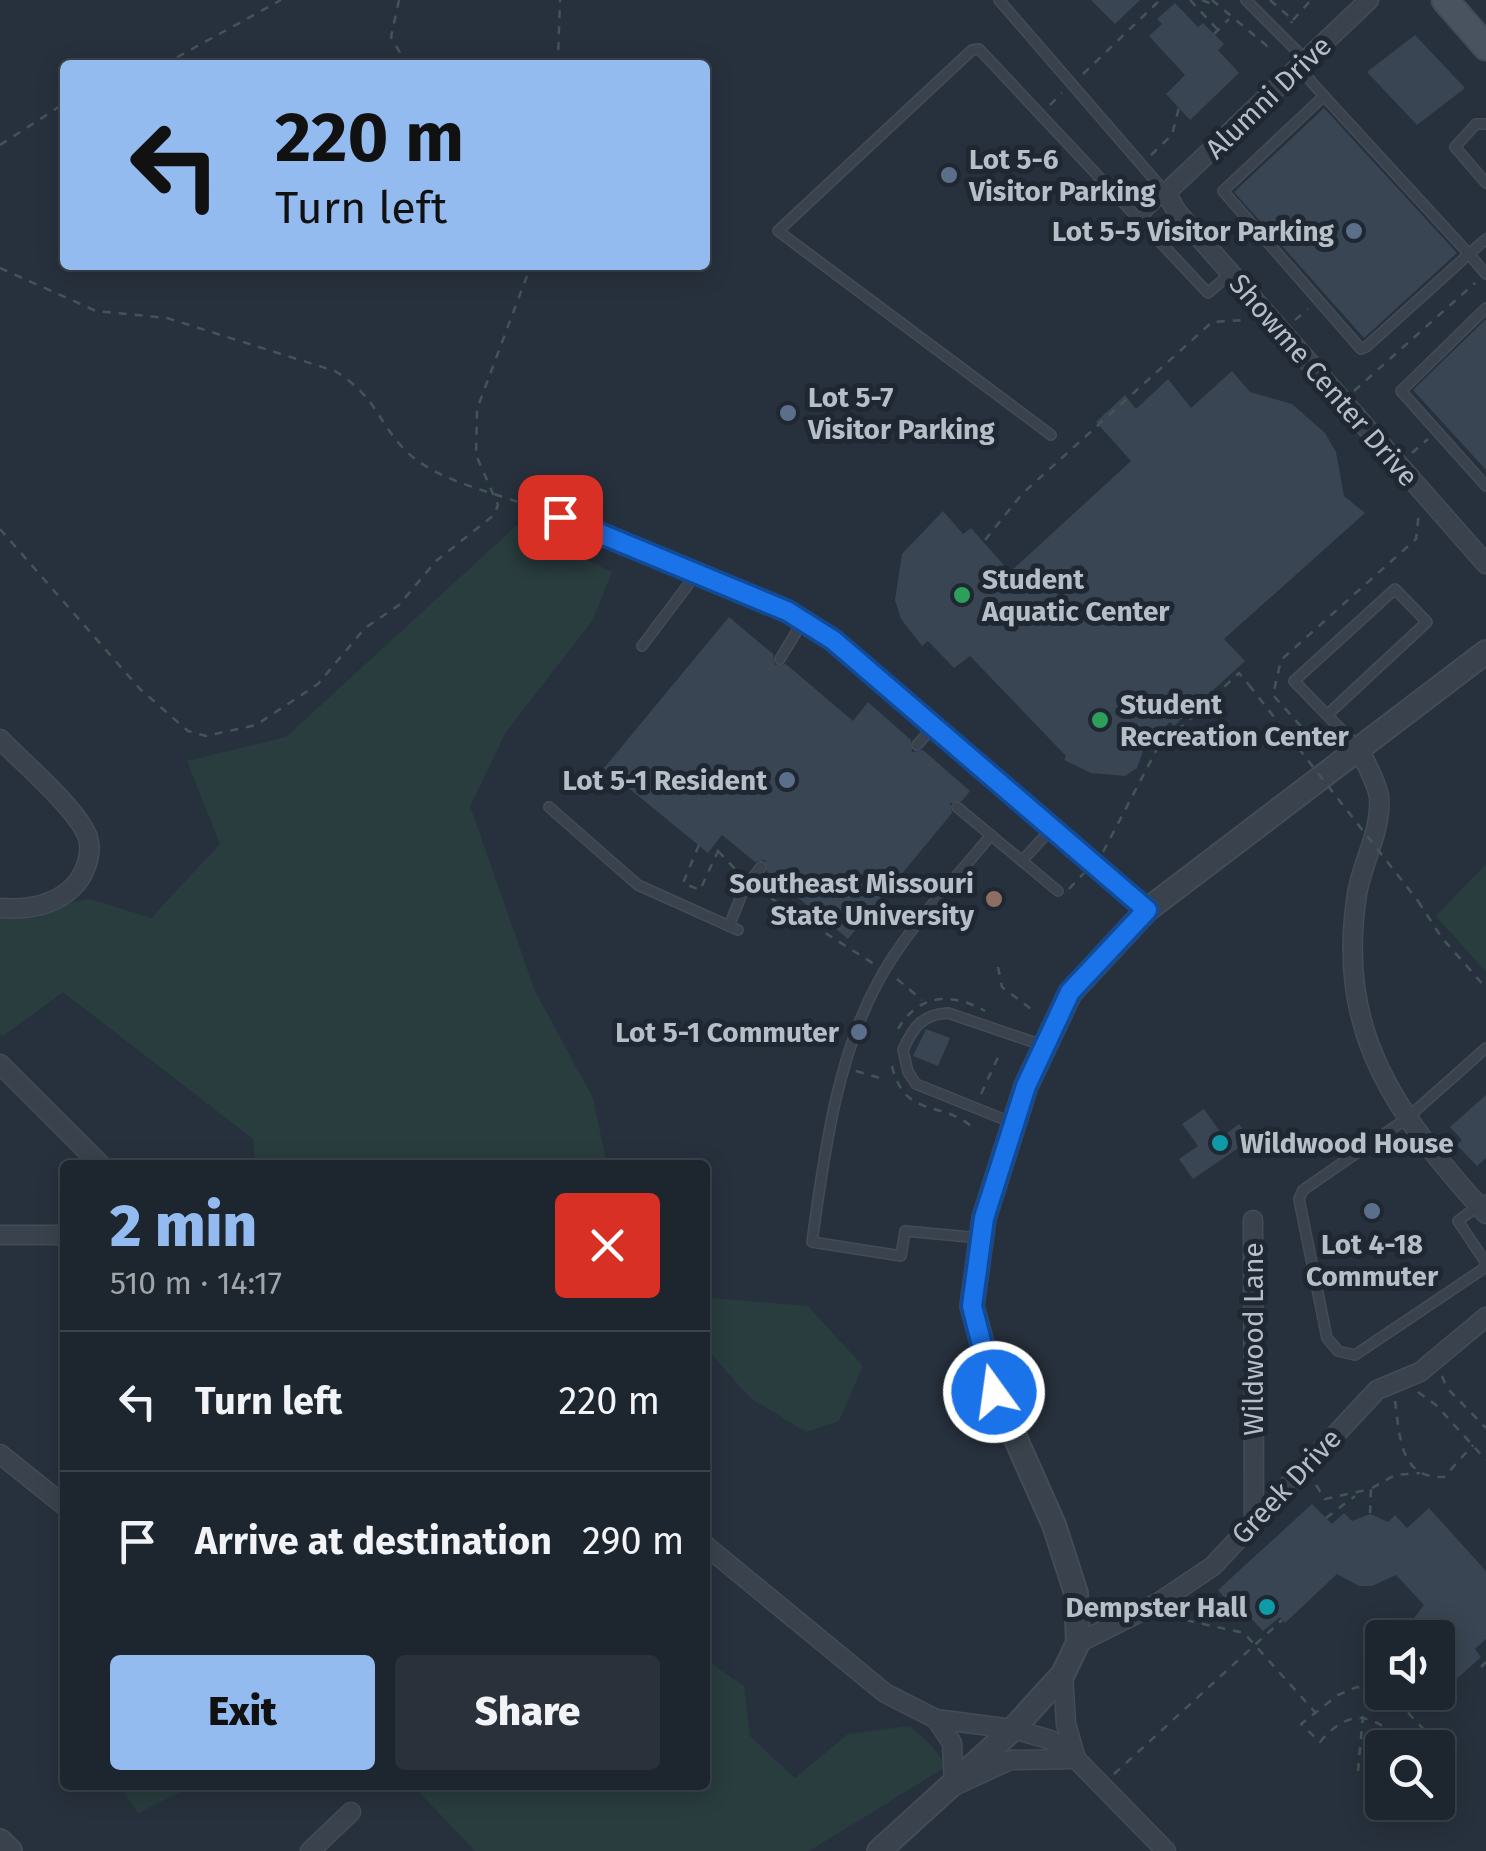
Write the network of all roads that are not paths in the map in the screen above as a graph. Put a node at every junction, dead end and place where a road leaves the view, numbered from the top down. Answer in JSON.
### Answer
{"nodes":[{"id":1,"x":998,"y":0,"type":"edge"},
{"id":2,"x":1246,"y":0,"type":"edge"},
{"id":3,"x":1369,"y":0,"type":"edge"},
{"id":4,"x":1445,"y":0,"type":"edge"},
{"id":5,"x":1486,"y":46,"type":"edge"},
{"id":6,"x":1302,"y":63,"type":"junction"},
{"id":7,"x":1324,"y":96,"type":"junction"},
{"id":8,"x":1486,"y":124,"type":"edge"},
{"id":9,"x":1486,"y":183,"type":"edge"},
{"id":10,"x":1166,"y":194,"type":"junction"},
{"id":11,"x":1140,"y":219,"type":"junction"},
{"id":12,"x":1486,"y":238,"type":"edge"},
{"id":13,"x":1469,"y":254,"type":"junction"},
{"id":14,"x":1231,"y":273,"type":"junction"},
{"id":15,"x":1486,"y":273,"type":"edge"},
{"id":16,"x":1486,"y":308,"type":"edge"},
{"id":17,"x":1050,"y":436,"type":"dead end"},
{"id":18,"x":1486,"y":486,"type":"edge"},
{"id":19,"x":529,"y":505,"type":"road end"},
{"id":20,"x":1486,"y":564,"type":"edge"},
{"id":21,"x":696,"y":574,"type":"junction"},
{"id":22,"x":804,"y":621,"type":"junction"},
{"id":23,"x":642,"y":646,"type":"dead end"},
{"id":24,"x":1486,"y":652,"type":"edge"},
{"id":25,"x":780,"y":660,"type":"dead end"},
{"id":26,"x":1327,"y":715,"type":"junction"},
{"id":27,"x":934,"y":726,"type":"junction"},
{"id":28,"x":0,"y":739,"type":"edge"},
{"id":29,"x":917,"y":745,"type":"dead end"},
{"id":30,"x":1358,"y":748,"type":"junction"},
{"id":31,"x":549,"y":807,"type":"dead end"},
{"id":32,"x":956,"y":807,"type":"dead end"},
{"id":33,"x":1052,"y":828,"type":"junction"},
{"id":34,"x":990,"y":835,"type":"junction"},
{"id":35,"x":1022,"y":861,"type":"junction"},
{"id":36,"x":761,"y":867,"type":"dead end"},
{"id":37,"x":1058,"y":891,"type":"road end"},
{"id":38,"x":0,"y":908,"type":"edge"},
{"id":39,"x":1147,"y":910,"type":"junction"},
{"id":40,"x":1045,"y":1046,"type":"junction"},
{"id":41,"x":1486,"y":1048,"type":"edge"},
{"id":42,"x":0,"y":1064,"type":"edge"},
{"id":43,"x":1406,"y":1119,"type":"junction"},
{"id":44,"x":1014,"y":1124,"type":"junction"},
{"id":45,"x":95,"y":1160,"type":"edge"},
{"id":46,"x":1483,"y":1207,"type":"edge"},
{"id":47,"x":1253,"y":1220,"type":"dead end"},
{"id":48,"x":0,"y":1235,"type":"edge"},
{"id":49,"x":60,"y":1235,"type":"edge"},
{"id":50,"x":982,"y":1238,"type":"junction"},
{"id":51,"x":1486,"y":1265,"type":"edge"},
{"id":52,"x":1486,"y":1317,"type":"edge"},
{"id":53,"x":0,"y":1454,"type":"edge"},
{"id":54,"x":60,"y":1502,"type":"edge"},
{"id":55,"x":1254,"y":1519,"type":"junction"},
{"id":56,"x":710,"y":1549,"type":"edge"},
{"id":57,"x":1078,"y":1643,"type":"junction"},
{"id":58,"x":1063,"y":1674,"type":"junction"},
{"id":59,"x":936,"y":1719,"type":"junction"},
{"id":60,"x":1012,"y":1729,"type":"junction"},
{"id":61,"x":1076,"y":1759,"type":"junction"},
{"id":62,"x":954,"y":1786,"type":"junction"},
{"id":63,"x":351,"y":1812,"type":"dead end"},
{"id":64,"x":0,"y":1841,"type":"edge"},
{"id":65,"x":10,"y":1851,"type":"edge"},
{"id":66,"x":310,"y":1851,"type":"edge"},
{"id":67,"x":878,"y":1851,"type":"edge"},
{"id":68,"x":1166,"y":1851,"type":"edge"}],
"edges":[{"from":1,"to":10,"type":"lane"},
{"from":2,"to":6,"type":"lane"},
{"from":3,"to":6,"type":"street","name":"Alumni Drive"},
{"from":4,"to":5,"type":"main road"},
{"from":6,"to":7,"type":"lane"},
{"from":6,"to":10,"type":"street","name":"Alumni Drive"},
{"from":7,"to":13,"type":"lane"},
{"from":7,"to":13,"type":"lane"},
{"from":8,"to":9,"type":"lane"},
{"from":10,"to":11,"type":"lane"},
{"from":10,"to":14,"type":"street","name":"Showme Center Drive"},
{"from":11,"to":14,"type":"lane"},
{"from":11,"to":17,"type":"lane"},
{"from":12,"to":13,"type":"lane"},
{"from":13,"to":15,"type":"lane"},
{"from":14,"to":20,"type":"street","name":"Showme Center Drive"},
{"from":16,"to":18,"type":"lane"},
{"from":19,"to":21,"type":"lane"},
{"from":21,"to":22,"type":"lane"},
{"from":21,"to":23,"type":"lane"},
{"from":22,"to":25,"type":"lane"},
{"from":22,"to":27,"type":"lane"},
{"from":24,"to":30,"type":"street"},
{"from":26,"to":26,"type":"lane"},
{"from":26,"to":30,"type":"lane"},
{"from":27,"to":29,"type":"lane"},
{"from":27,"to":33,"type":"lane"},
{"from":28,"to":38,"type":"street"},
{"from":30,"to":39,"type":"street"},
{"from":30,"to":43,"type":"street"},
{"from":31,"to":36,"type":"lane"},
{"from":32,"to":34,"type":"lane"},
{"from":33,"to":35,"type":"lane"},
{"from":33,"to":39,"type":"lane"},
{"from":34,"to":35,"type":"lane"},
{"from":34,"to":50,"type":"lane"},
{"from":35,"to":37,"type":"lane"},
{"from":39,"to":40,"type":"street"},
{"from":40,"to":44,"type":"street"},
{"from":40,"to":44,"type":"lane"},
{"from":41,"to":43,"type":"lane"},
{"from":42,"to":45,"type":"street"},
{"from":43,"to":46,"type":"street"},
{"from":43,"to":51,"type":"lane"},
{"from":44,"to":50,"type":"street"},
{"from":46,"to":51,"type":"lane"},
{"from":47,"to":55,"type":"street","name":"Wildwood Lane"},
{"from":48,"to":49,"type":"street"},
{"from":50,"to":57,"type":"street"},
{"from":52,"to":55,"type":"street","name":"Greek Drive"},
{"from":53,"to":54,"type":"street"},
{"from":55,"to":57,"type":"street","name":"Greek Drive"},
{"from":56,"to":59,"type":"street"},
{"from":57,"to":58,"type":"street"},
{"from":58,"to":60,"type":"street"},
{"from":58,"to":61,"type":"street"},
{"from":59,"to":60,"type":"street"},
{"from":59,"to":62,"type":"street"},
{"from":60,"to":61,"type":"street"},
{"from":60,"to":62,"type":"street"},
{"from":61,"to":62,"type":"street"},
{"from":61,"to":68,"type":"street"},
{"from":62,"to":67,"type":"street"},
{"from":63,"to":66,"type":"street"},
{"from":64,"to":65,"type":"street"}]}
